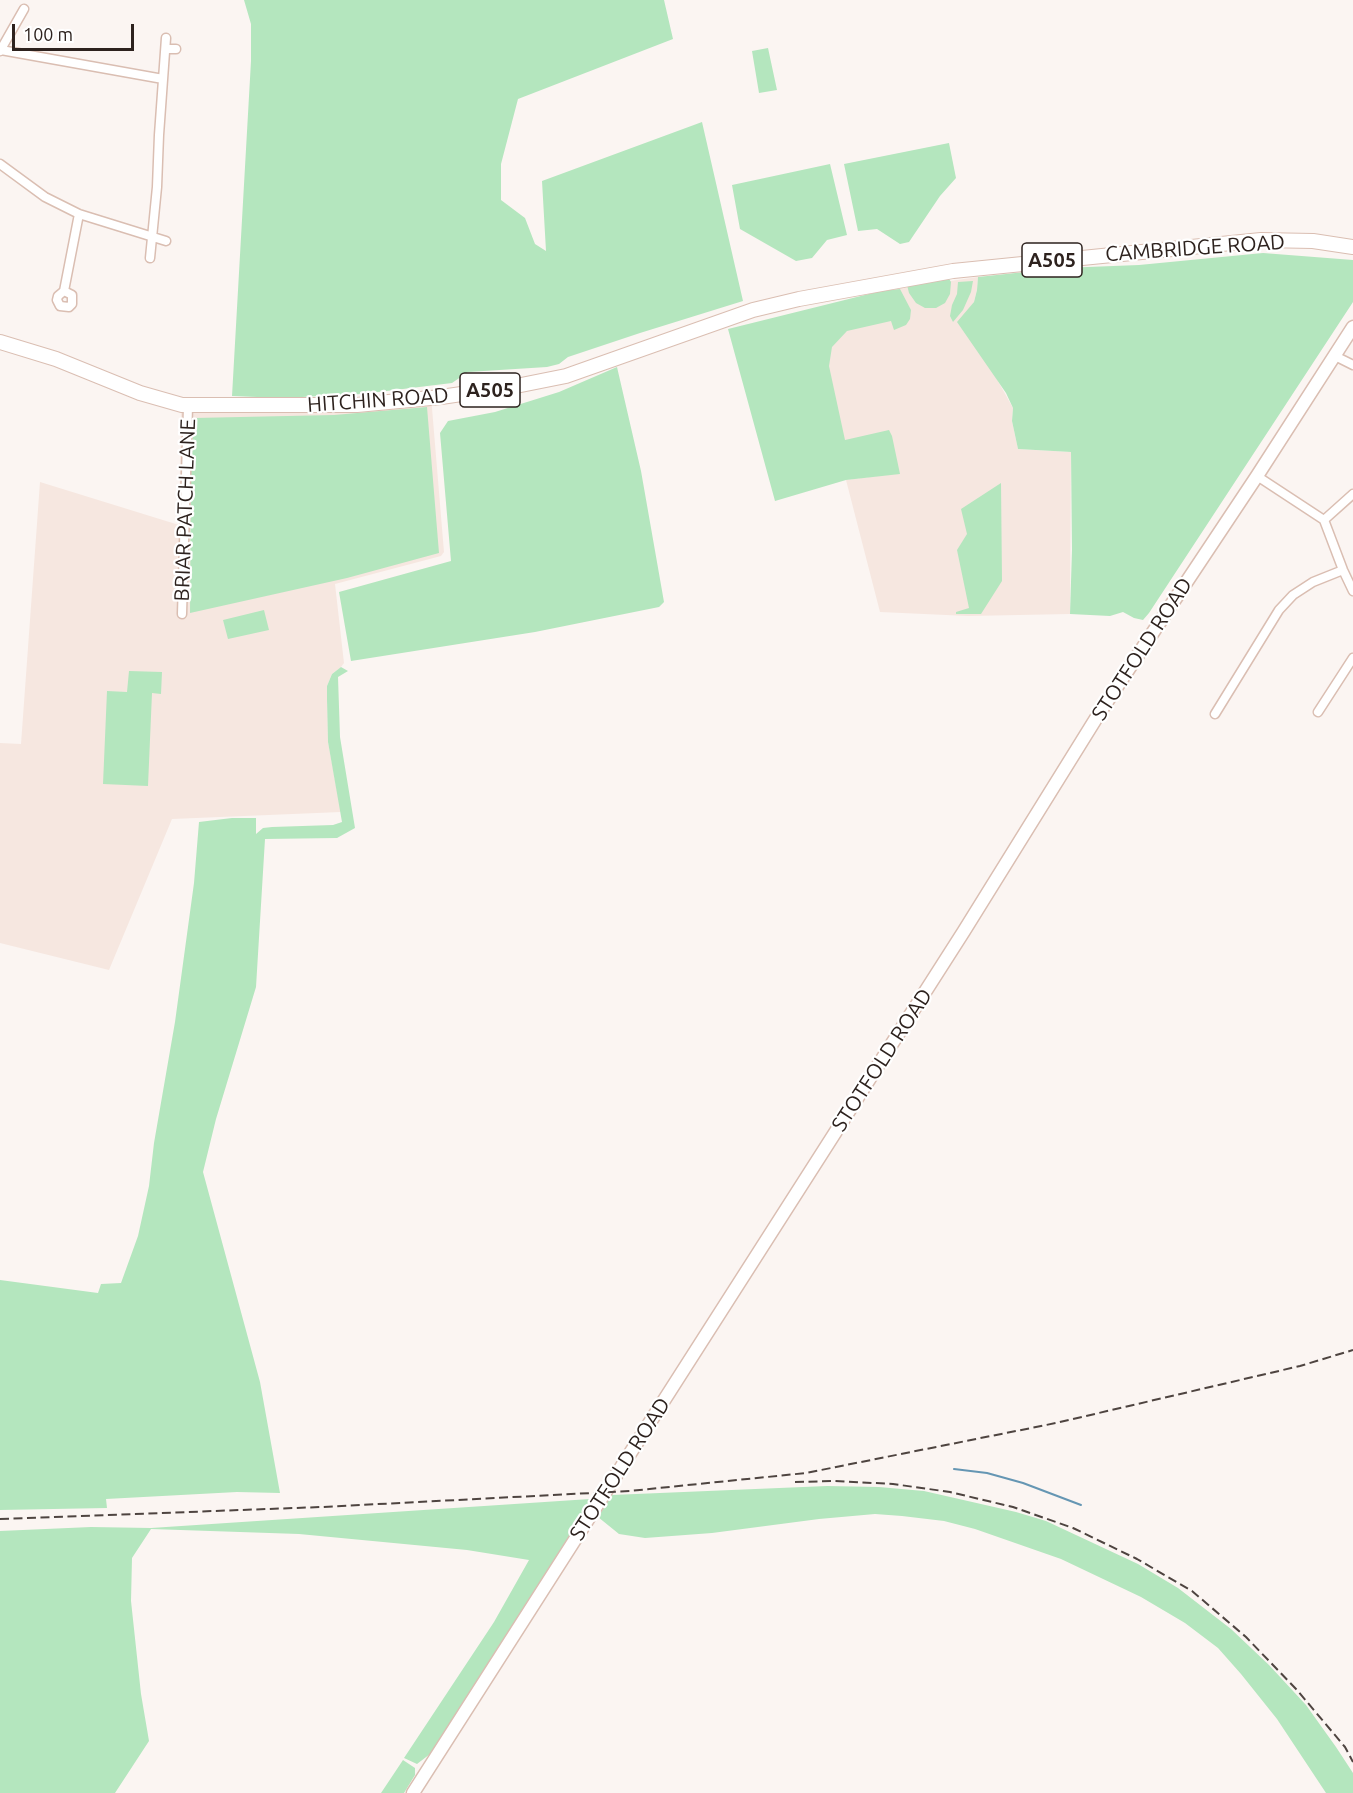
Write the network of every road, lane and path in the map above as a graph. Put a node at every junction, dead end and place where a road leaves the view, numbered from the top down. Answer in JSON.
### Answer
{"nodes":[{"id":1,"x":24,"y":9,"type":"dead end"},
{"id":2,"x":166,"y":38,"type":"dead end"},
{"id":3,"x":166,"y":49,"type":"junction"},
{"id":4,"x":176,"y":49,"type":"dead end"},
{"id":5,"x":1,"y":51,"type":"edge"},
{"id":6,"x":163,"y":79,"type":"junction"},
{"id":7,"x":0,"y":164,"type":"edge"},
{"id":8,"x":79,"y":214,"type":"junction"},
{"id":9,"x":152,"y":238,"type":"junction"},
{"id":10,"x":166,"y":241,"type":"dead end"},
{"id":11,"x":1353,"y":247,"type":"edge"},
{"id":12,"x":150,"y":258,"type":"dead end"},
{"id":13,"x":64,"y":291,"type":"dead end"},
{"id":14,"x":753,"y":310,"type":"joint"},
{"id":15,"x":1353,"y":327,"type":"edge"},
{"id":16,"x":0,"y":342,"type":"edge"},
{"id":17,"x":1335,"y":356,"type":"junction"},
{"id":18,"x":1352,"y":362,"type":"edge"},
{"id":19,"x":188,"y":406,"type":"junction"},
{"id":20,"x":1257,"y":476,"type":"junction"},
{"id":21,"x":1353,"y":495,"type":"edge"},
{"id":22,"x":1324,"y":520,"type":"junction"},
{"id":23,"x":1343,"y":570,"type":"junction"},
{"id":24,"x":1353,"y":591,"type":"edge"},
{"id":25,"x":182,"y":614,"type":"dead end"},
{"id":26,"x":1353,"y":658,"type":"edge"},
{"id":27,"x":1318,"y":712,"type":"dead end"},
{"id":28,"x":1215,"y":714,"type":"dead end"},
{"id":29,"x":413,"y":1793,"type":"edge"}],
"edges":[{"from":1,"to":5,"type":"street"},
{"from":2,"to":3,"type":"street"},
{"from":3,"to":4,"type":"street"},
{"from":3,"to":6,"type":"street"},
{"from":5,"to":6,"type":"street"},
{"from":6,"to":9,"type":"street"},
{"from":7,"to":8,"type":"street"},
{"from":8,"to":9,"type":"street"},
{"from":8,"to":13,"type":"street"},
{"from":9,"to":10,"type":"street"},
{"from":9,"to":12,"type":"street"},
{"from":11,"to":14,"type":"main road","name":"CAMBRIDGE ROAD","number":"A505"},
{"from":14,"to":19,"type":"main road","name":"HITCHIN ROAD","number":"A505"},
{"from":15,"to":17,"type":"street","name":"STOTFOLD ROAD"},
{"from":16,"to":19,"type":"main road","name":"HITCHIN ROAD","number":"A505"},
{"from":17,"to":18,"type":"street"},
{"from":17,"to":20,"type":"street","name":"STOTFOLD ROAD"},
{"from":19,"to":25,"type":"street","name":"BRIAR PATCH LANE"},
{"from":20,"to":22,"type":"street"},
{"from":20,"to":29,"type":"street","name":"STOTFOLD ROAD"},
{"from":21,"to":22,"type":"street"},
{"from":22,"to":23,"type":"street"},
{"from":23,"to":24,"type":"street"},
{"from":23,"to":28,"type":"street"},
{"from":26,"to":27,"type":"street"}]}
